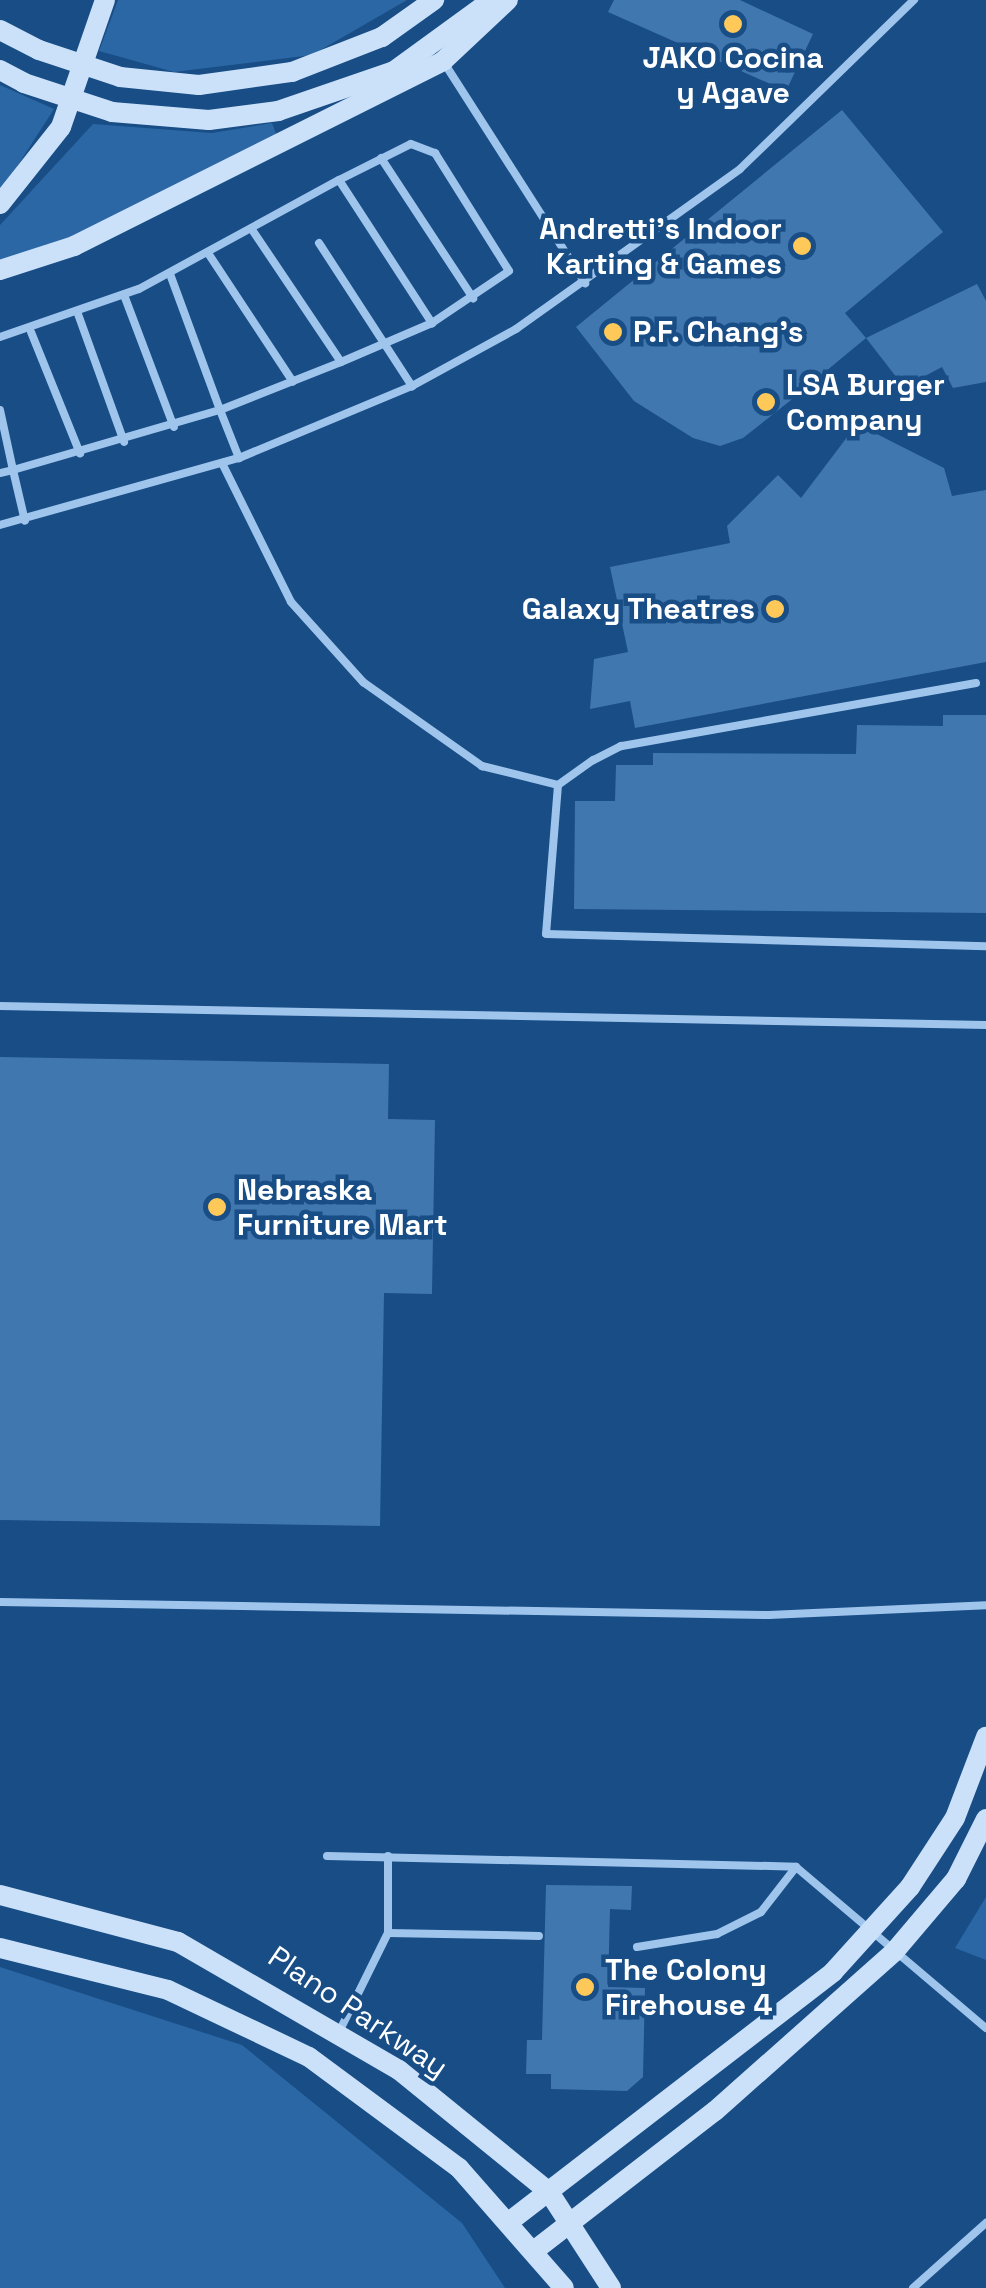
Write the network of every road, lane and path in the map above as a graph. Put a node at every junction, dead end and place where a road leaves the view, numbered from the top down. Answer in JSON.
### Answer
{"nodes":[{"id":1,"x":105,"y":0,"type":"edge"},
{"id":2,"x":491,"y":0,"type":"edge"},
{"id":3,"x":508,"y":0,"type":"edge"},
{"id":4,"x":914,"y":0,"type":"edge"},
{"id":5,"x":428,"y":3,"type":"edge"},
{"id":6,"x":0,"y":30,"type":"edge"},
{"id":7,"x":443,"y":61,"type":"junction"},
{"id":8,"x":0,"y":70,"type":"edge"},
{"id":9,"x":382,"y":158,"type":"junction"},
{"id":10,"x":339,"y":180,"type":"junction"},
{"id":11,"x":7,"y":200,"type":"edge"},
{"id":12,"x":0,"y":215,"type":"edge"},
{"id":13,"x":251,"y":228,"type":"junction"},
{"id":14,"x":319,"y":243,"type":"dead end"},
{"id":15,"x":208,"y":252,"type":"junction"},
{"id":16,"x":0,"y":270,"type":"edge"},
{"id":17,"x":170,"y":274,"type":"junction"},
{"id":18,"x":586,"y":283,"type":"junction"},
{"id":19,"x":124,"y":295,"type":"junction"},
{"id":20,"x":473,"y":298,"type":"junction"},
{"id":21,"x":78,"y":314,"type":"junction"},
{"id":22,"x":432,"y":323,"type":"junction"},
{"id":23,"x":30,"y":332,"type":"junction"},
{"id":24,"x":0,"y":337,"type":"edge"},
{"id":25,"x":387,"y":345,"type":"junction"},
{"id":26,"x":341,"y":362,"type":"junction"},
{"id":27,"x":293,"y":382,"type":"junction"},
{"id":28,"x":412,"y":386,"type":"junction"},
{"id":29,"x":0,"y":410,"type":"edge"},
{"id":30,"x":220,"y":410,"type":"junction"},
{"id":31,"x":174,"y":427,"type":"junction"},
{"id":32,"x":124,"y":442,"type":"junction"},
{"id":33,"x":80,"y":453,"type":"junction"},
{"id":34,"x":239,"y":458,"type":"junction"},
{"id":35,"x":222,"y":464,"type":"junction"},
{"id":36,"x":13,"y":470,"type":"junction"},
{"id":37,"x":0,"y":473,"type":"edge"},
{"id":38,"x":26,"y":521,"type":"junction"},
{"id":39,"x":0,"y":525,"type":"edge"},
{"id":40,"x":976,"y":683,"type":"dead end"},
{"id":41,"x":558,"y":785,"type":"junction"},
{"id":42,"x":986,"y":946,"type":"edge"},
{"id":43,"x":0,"y":1006,"type":"edge"},
{"id":44,"x":986,"y":1025,"type":"edge"},
{"id":45,"x":0,"y":1602,"type":"edge"},
{"id":46,"x":986,"y":1605,"type":"edge"},
{"id":47,"x":986,"y":1737,"type":"edge"},
{"id":48,"x":986,"y":1819,"type":"edge"},
{"id":49,"x":327,"y":1856,"type":"dead end"},
{"id":50,"x":388,"y":1856,"type":"junction"},
{"id":51,"x":796,"y":1866,"type":"junction"},
{"id":52,"x":0,"y":1895,"type":"edge"},
{"id":53,"x":871,"y":1930,"type":"junction"},
{"id":54,"x":388,"y":1933,"type":"junction"},
{"id":55,"x":539,"y":1936,"type":"dead end"},
{"id":56,"x":0,"y":1948,"type":"edge"},
{"id":57,"x":636,"y":1948,"type":"dead end"},
{"id":58,"x":894,"y":1952,"type":"junction"},
{"id":59,"x":986,"y":2028,"type":"edge"},
{"id":60,"x":339,"y":2032,"type":"junction"},
{"id":61,"x":549,"y":2192,"type":"junction"},
{"id":62,"x":510,"y":2221,"type":"junction"},
{"id":63,"x":571,"y":2222,"type":"junction"},
{"id":64,"x":983,"y":2225,"type":"edge"},
{"id":65,"x":986,"y":2238,"type":"edge"},
{"id":66,"x":535,"y":2250,"type":"junction"},
{"id":67,"x":564,"y":2288,"type":"edge"},
{"id":68,"x":611,"y":2288,"type":"edge"},
{"id":69,"x":914,"y":2288,"type":"edge"}],
"edges":[{"from":1,"to":11,"type":"street"},
{"from":2,"to":8,"type":"street","bridge":true},
{"from":3,"to":7,"type":"street"},
{"from":4,"to":18,"type":"lane"},
{"from":5,"to":6,"type":"street","bridge":true},
{"from":7,"to":16,"type":"street"},
{"from":7,"to":18,"type":"lane"},
{"from":9,"to":10,"type":"lane"},
{"from":9,"to":20,"type":"lane"},
{"from":9,"to":20,"type":"lane"},
{"from":10,"to":13,"type":"lane"},
{"from":10,"to":22,"type":"lane"},
{"from":11,"to":12,"type":"street"},
{"from":13,"to":15,"type":"lane"},
{"from":13,"to":26,"type":"lane"},
{"from":14,"to":25,"type":"lane"},
{"from":15,"to":17,"type":"lane"},
{"from":15,"to":27,"type":"lane"},
{"from":17,"to":19,"type":"lane"},
{"from":17,"to":30,"type":"lane"},
{"from":18,"to":28,"type":"lane"},
{"from":19,"to":21,"type":"lane"},
{"from":19,"to":31,"type":"lane"},
{"from":20,"to":22,"type":"lane"},
{"from":21,"to":23,"type":"lane"},
{"from":21,"to":32,"type":"lane"},
{"from":22,"to":25,"type":"lane"},
{"from":23,"to":24,"type":"lane"},
{"from":23,"to":33,"type":"lane"},
{"from":25,"to":26,"type":"lane"},
{"from":25,"to":28,"type":"lane"},
{"from":26,"to":27,"type":"lane"},
{"from":27,"to":30,"type":"lane"},
{"from":28,"to":34,"type":"lane"},
{"from":29,"to":36,"type":"lane"},
{"from":30,"to":31,"type":"lane"},
{"from":30,"to":34,"type":"lane"},
{"from":31,"to":32,"type":"lane"},
{"from":32,"to":33,"type":"lane"},
{"from":33,"to":36,"type":"lane"},
{"from":34,"to":35,"type":"lane"},
{"from":35,"to":38,"type":"lane"},
{"from":35,"to":41,"type":"lane"},
{"from":36,"to":37,"type":"lane"},
{"from":36,"to":38,"type":"lane"},
{"from":38,"to":39,"type":"lane"},
{"from":40,"to":41,"type":"lane"},
{"from":41,"to":42,"type":"lane"},
{"from":43,"to":44,"type":"lane"},
{"from":45,"to":46,"type":"lane"},
{"from":47,"to":53,"type":"street"},
{"from":48,"to":58,"type":"street"},
{"from":49,"to":50,"type":"lane"},
{"from":50,"to":51,"type":"lane"},
{"from":50,"to":54,"type":"lane"},
{"from":51,"to":53,"type":"lane"},
{"from":51,"to":57,"type":"lane"},
{"from":52,"to":60,"type":"street","name":"Plano Parkway"},
{"from":53,"to":58,"type":"lane"},
{"from":53,"to":61,"type":"street"},
{"from":54,"to":55,"type":"lane"},
{"from":54,"to":60,"type":"lane"},
{"from":56,"to":62,"type":"street"},
{"from":58,"to":59,"type":"lane"},
{"from":58,"to":63,"type":"street"},
{"from":60,"to":61,"type":"street","name":"Plano Parkway"},
{"from":61,"to":62,"type":"street"},
{"from":61,"to":63,"type":"street","name":"Plano Parkway"},
{"from":62,"to":66,"type":"street"},
{"from":63,"to":66,"type":"street"},
{"from":63,"to":68,"type":"street","name":"Plano Parkway"},
{"from":64,"to":65,"type":"lane"},
{"from":64,"to":69,"type":"lane"},
{"from":66,"to":67,"type":"street"}]}
